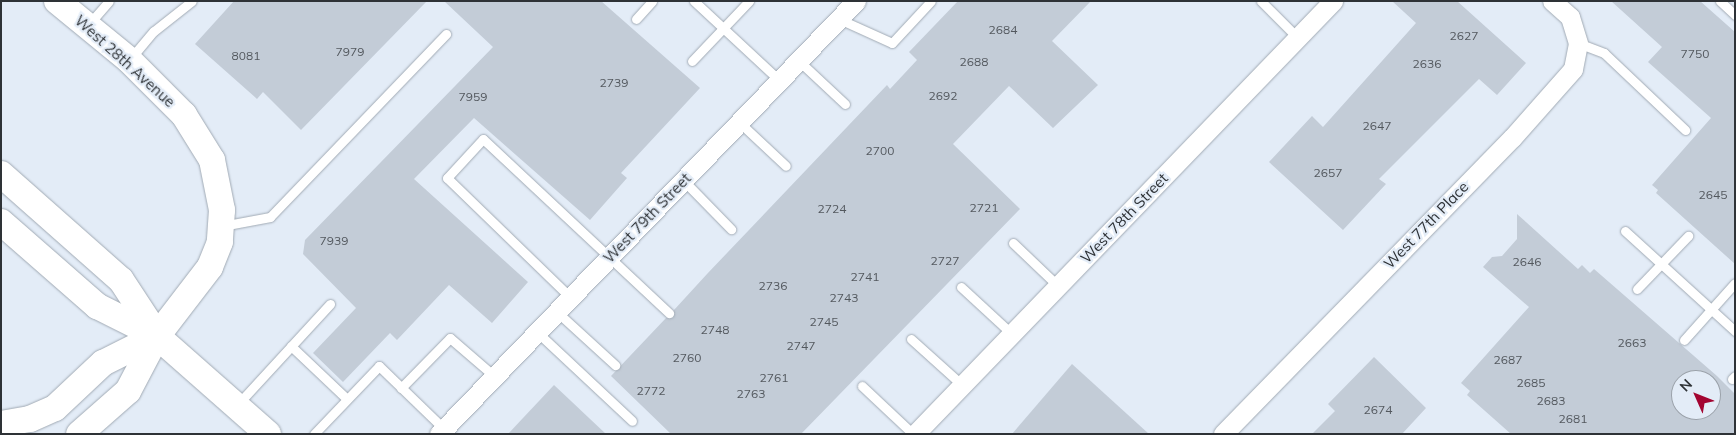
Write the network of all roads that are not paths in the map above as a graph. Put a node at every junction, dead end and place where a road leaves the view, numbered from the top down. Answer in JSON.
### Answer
{"nodes":[{"id":1,"x":57,"y":1,"type":"edge"},
{"id":2,"x":109,"y":1,"type":"edge"},
{"id":3,"x":192,"y":1,"type":"edge"},
{"id":4,"x":652,"y":1,"type":"edge"},
{"id":5,"x":694,"y":1,"type":"edge"},
{"id":6,"x":749,"y":1,"type":"edge"},
{"id":7,"x":856,"y":1,"type":"edge"},
{"id":8,"x":931,"y":1,"type":"edge"},
{"id":9,"x":1261,"y":1,"type":"edge"},
{"id":10,"x":1333,"y":1,"type":"edge"},
{"id":11,"x":1552,"y":1,"type":"edge"},
{"id":12,"x":1720,"y":1,"type":"edge"},
{"id":13,"x":1735,"y":15,"type":"edge"},
{"id":14,"x":636,"y":19,"type":"dead end"},
{"id":15,"x":838,"y":19,"type":"junction"},
{"id":16,"x":87,"y":26,"type":"junction"},
{"id":17,"x":723,"y":28,"type":"junction"},
{"id":18,"x":446,"y":34,"type":"dead end"},
{"id":19,"x":1298,"y":38,"type":"junction"},
{"id":20,"x":1578,"y":43,"type":"junction"},
{"id":21,"x":129,"y":60,"type":"junction"},
{"id":22,"x":692,"y":61,"type":"dead end"},
{"id":23,"x":799,"y":61,"type":"junction"},
{"id":24,"x":779,"y":80,"type":"junction"},
{"id":25,"x":845,"y":104,"type":"dead end"},
{"id":26,"x":739,"y":122,"type":"junction"},
{"id":27,"x":1685,"y":130,"type":"dead end"},
{"id":28,"x":786,"y":166,"type":"dead end"},
{"id":29,"x":1,"y":174,"type":"edge"},
{"id":30,"x":683,"y":180,"type":"junction"},
{"id":31,"x":1,"y":222,"type":"edge"},
{"id":32,"x":222,"y":226,"type":"junction"},
{"id":33,"x":731,"y":229,"type":"dead end"},
{"id":34,"x":1625,"y":231,"type":"dead end"},
{"id":35,"x":1688,"y":236,"type":"dead end"},
{"id":36,"x":1013,"y":243,"type":"dead end"},
{"id":37,"x":610,"y":257,"type":"junction"},
{"id":38,"x":1661,"y":264,"type":"junction"},
{"id":39,"x":1735,"y":283,"type":"edge"},
{"id":40,"x":1058,"y":286,"type":"junction"},
{"id":41,"x":961,"y":287,"type":"dead end"},
{"id":42,"x":1637,"y":289,"type":"dead end"},
{"id":43,"x":570,"y":297,"type":"junction"},
{"id":44,"x":330,"y":304,"type":"dead end"},
{"id":45,"x":1711,"y":310,"type":"junction"},
{"id":46,"x":557,"y":312,"type":"junction"},
{"id":47,"x":669,"y":314,"type":"dead end"},
{"id":48,"x":1735,"y":331,"type":"edge"},
{"id":49,"x":537,"y":332,"type":"junction"},
{"id":50,"x":1012,"y":334,"type":"junction"},
{"id":51,"x":157,"y":336,"type":"junction"},
{"id":52,"x":911,"y":339,"type":"dead end"},
{"id":53,"x":1684,"y":340,"type":"dead end"},
{"id":54,"x":291,"y":346,"type":"junction"},
{"id":55,"x":615,"y":366,"type":"dead end"},
{"id":56,"x":494,"y":376,"type":"junction"},
{"id":57,"x":962,"y":385,"type":"junction"},
{"id":58,"x":862,"y":386,"type":"dead end"},
{"id":59,"x":402,"y":388,"type":"junction"},
{"id":60,"x":347,"y":399,"type":"junction"},
{"id":61,"x":237,"y":406,"type":"junction"},
{"id":62,"x":632,"y":421,"type":"dead end"},
{"id":63,"x":1,"y":424,"type":"edge"},
{"id":64,"x":441,"y":431,"type":"edge"},
{"id":65,"x":79,"y":434,"type":"edge"},
{"id":66,"x":268,"y":434,"type":"edge"},
{"id":67,"x":314,"y":434,"type":"edge"},
{"id":68,"x":914,"y":434,"type":"edge"},
{"id":69,"x":1223,"y":434,"type":"edge"}],
"edges":[{"from":1,"to":16,"type":"street","name":"West 28th Avenue"},
{"from":2,"to":16,"type":"lane"},
{"from":3,"to":21,"type":"lane"},
{"from":4,"to":14,"type":"lane"},
{"from":5,"to":17,"type":"lane"},
{"from":6,"to":17,"type":"lane"},
{"from":7,"to":15,"type":"street","name":"West 79th Street"},
{"from":8,"to":15,"type":"lane"},
{"from":9,"to":19,"type":"lane"},
{"from":10,"to":19,"type":"street","name":"West 78th Street"},
{"from":11,"to":20,"type":"street","name":"West 77th Place"},
{"from":12,"to":13,"type":"lane"},
{"from":15,"to":23,"type":"street","name":"West 79th Street"},
{"from":16,"to":21,"type":"street","name":"West 28th Avenue"},
{"from":17,"to":22,"type":"lane"},
{"from":17,"to":24,"type":"lane"},
{"from":18,"to":32,"type":"lane"},
{"from":19,"to":40,"type":"street","name":"West 78th Street"},
{"from":20,"to":27,"type":"lane"},
{"from":20,"to":69,"type":"street","name":"West 77th Place"},
{"from":21,"to":32,"type":"street","name":"West 28th Avenue"},
{"from":23,"to":24,"type":"street","name":"West 79th Street"},
{"from":23,"to":25,"type":"lane"},
{"from":24,"to":26,"type":"street","name":"West 79th Street"},
{"from":26,"to":28,"type":"lane"},
{"from":26,"to":30,"type":"street","name":"West 79th Street"},
{"from":29,"to":51,"type":"street"},
{"from":30,"to":33,"type":"lane"},
{"from":30,"to":37,"type":"street","name":"West 79th Street"},
{"from":31,"to":51,"type":"street"},
{"from":32,"to":51,"type":"street","name":"West 28th Avenue"},
{"from":34,"to":38,"type":"lane"},
{"from":35,"to":38,"type":"lane"},
{"from":36,"to":40,"type":"lane"},
{"from":37,"to":43,"type":"street","name":"West 79th Street"},
{"from":37,"to":43,"type":"lane"},
{"from":37,"to":47,"type":"lane"},
{"from":38,"to":42,"type":"lane"},
{"from":38,"to":45,"type":"lane"},
{"from":39,"to":45,"type":"lane"},
{"from":40,"to":50,"type":"street","name":"West 78th Street"},
{"from":41,"to":50,"type":"lane"},
{"from":43,"to":46,"type":"street","name":"West 79th Street"},
{"from":44,"to":54,"type":"lane"},
{"from":45,"to":48,"type":"lane"},
{"from":45,"to":53,"type":"lane"},
{"from":46,"to":49,"type":"street","name":"West 79th Street"},
{"from":46,"to":55,"type":"lane"},
{"from":49,"to":56,"type":"street","name":"West 79th Street"},
{"from":49,"to":62,"type":"lane"},
{"from":50,"to":57,"type":"street","name":"West 78th Street"},
{"from":51,"to":61,"type":"street"},
{"from":51,"to":63,"type":"street"},
{"from":51,"to":65,"type":"street","name":"West 28th Avenue"},
{"from":52,"to":57,"type":"lane"},
{"from":54,"to":60,"type":"lane"},
{"from":54,"to":61,"type":"lane"},
{"from":56,"to":59,"type":"lane"},
{"from":56,"to":64,"type":"street","name":"West 79th Street"},
{"from":57,"to":68,"type":"street","name":"West 78th Street"},
{"from":58,"to":68,"type":"lane"},
{"from":59,"to":60,"type":"lane"},
{"from":59,"to":64,"type":"lane"},
{"from":60,"to":67,"type":"lane"},
{"from":61,"to":66,"type":"street"}]}
